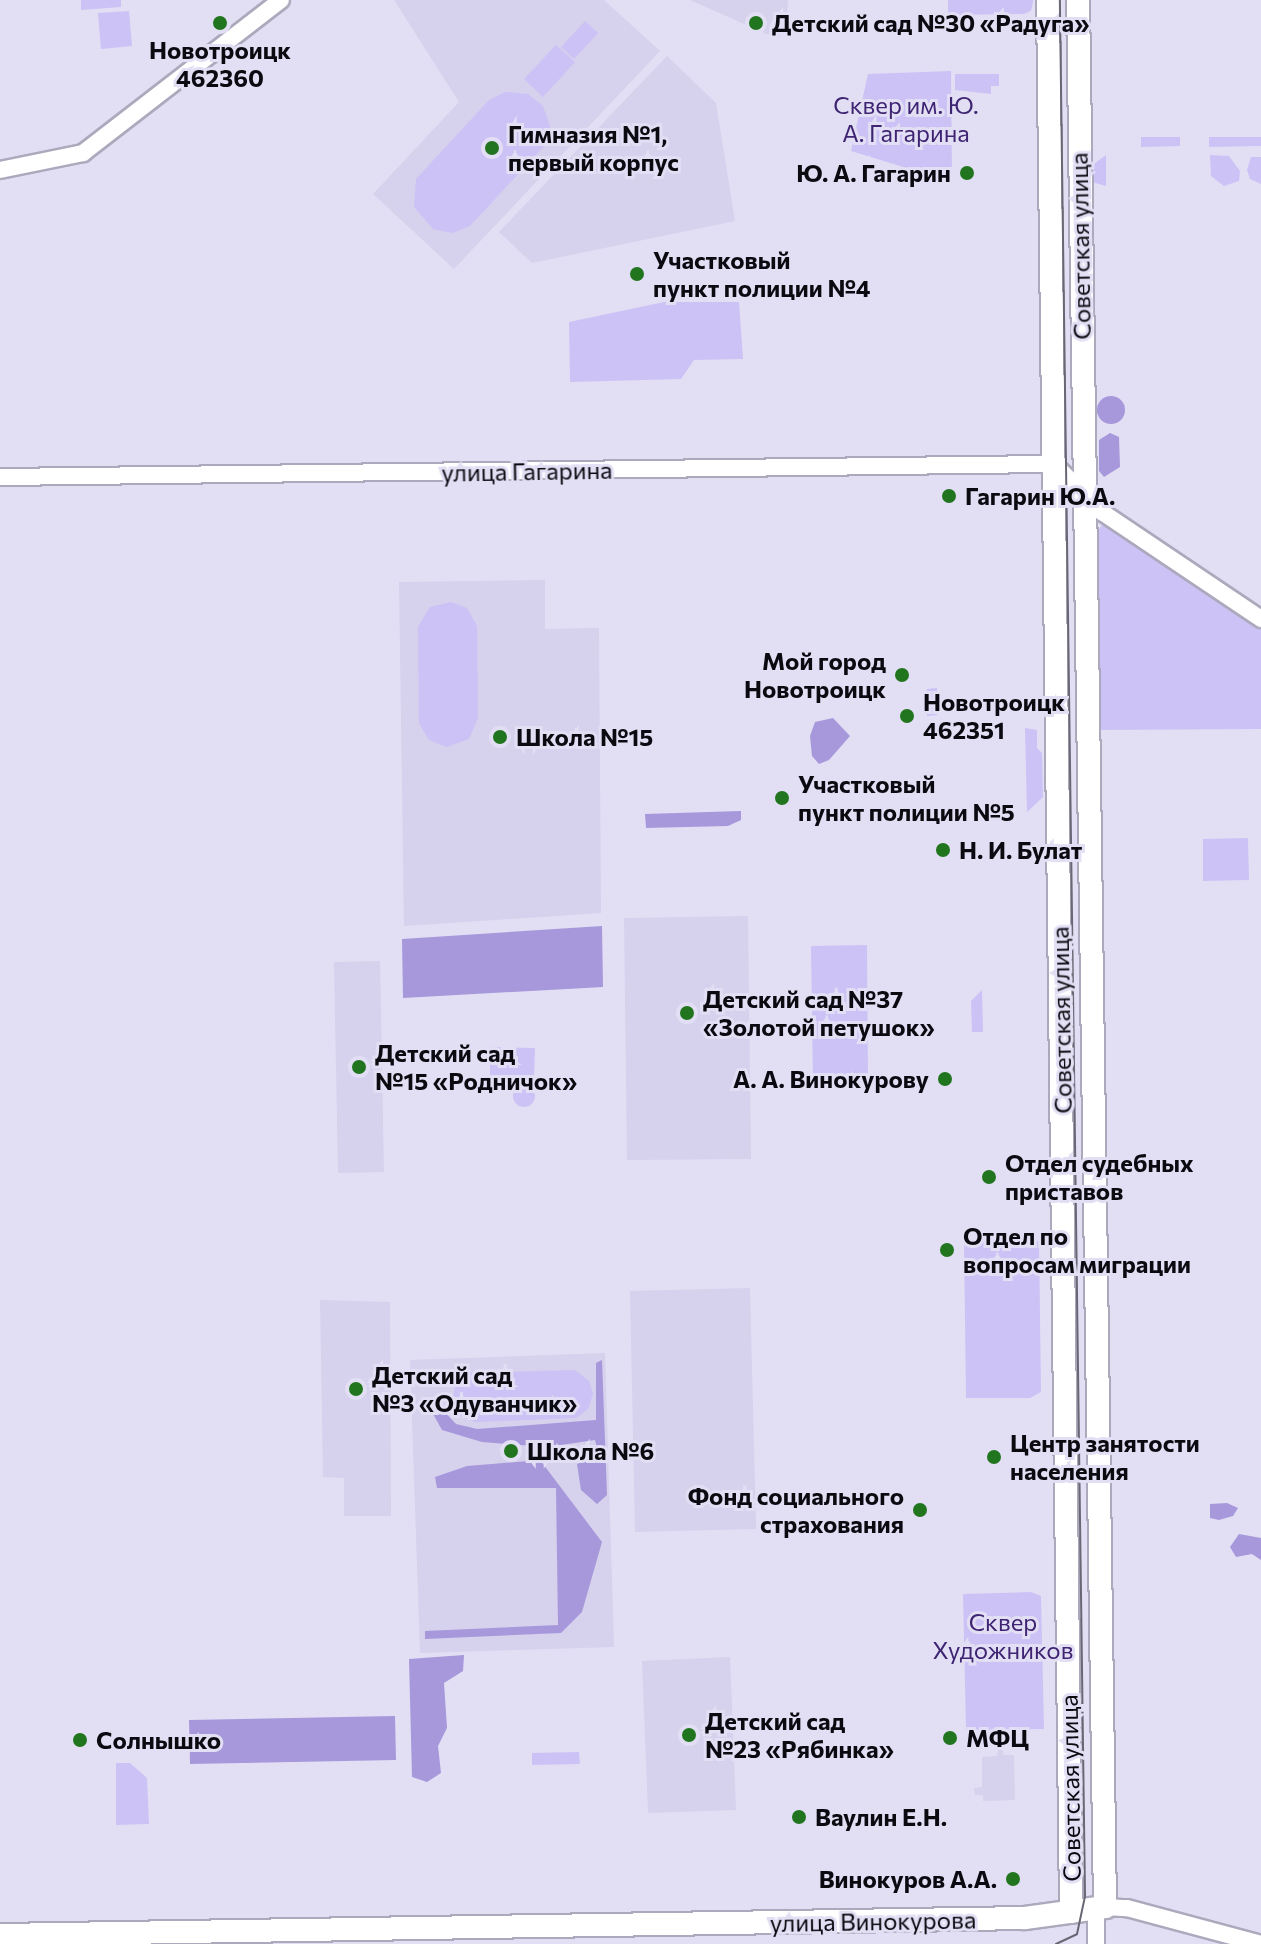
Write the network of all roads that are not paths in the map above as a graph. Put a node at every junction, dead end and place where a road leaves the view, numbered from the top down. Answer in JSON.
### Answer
{"nodes":[{"id":1,"x":281,"y":0,"type":"edge"},
{"id":2,"x":1048,"y":0,"type":"edge"},
{"id":3,"x":1078,"y":0,"type":"edge"},
{"id":4,"x":0,"y":170,"type":"edge"},
{"id":5,"x":1054,"y":464,"type":"junction"},
{"id":6,"x":0,"y":477,"type":"edge"},
{"id":7,"x":1082,"y":492,"type":"junction"},
{"id":8,"x":1261,"y":619,"type":"edge"},
{"id":9,"x":1101,"y":1908,"type":"junction"},
{"id":10,"x":1071,"y":1912,"type":"junction"},
{"id":11,"x":0,"y":1935,"type":"edge"},
{"id":12,"x":1096,"y":1944,"type":"edge"},
{"id":13,"x":1261,"y":1944,"type":"edge"}],
"edges":[{"from":1,"to":4,"type":"street"},
{"from":2,"to":5,"type":"main road","name":"Советская улица"},
{"from":3,"to":7,"type":"main road","name":"Советская улица"},
{"from":5,"to":6,"type":"street","name":"улица Гагарина"},
{"from":5,"to":7,"type":"street"},
{"from":5,"to":10,"type":"main road","name":"Советская улица"},
{"from":7,"to":8,"type":"street"},
{"from":7,"to":9,"type":"main road","name":"Советская улица"},
{"from":9,"to":10,"type":"main road","name":"улица Винокурова"},
{"from":9,"to":12,"type":"street"},
{"from":9,"to":13,"type":"street","name":"улица Винокурова"},
{"from":10,"to":11,"type":"main road","name":"улица Винокурова"}]}
